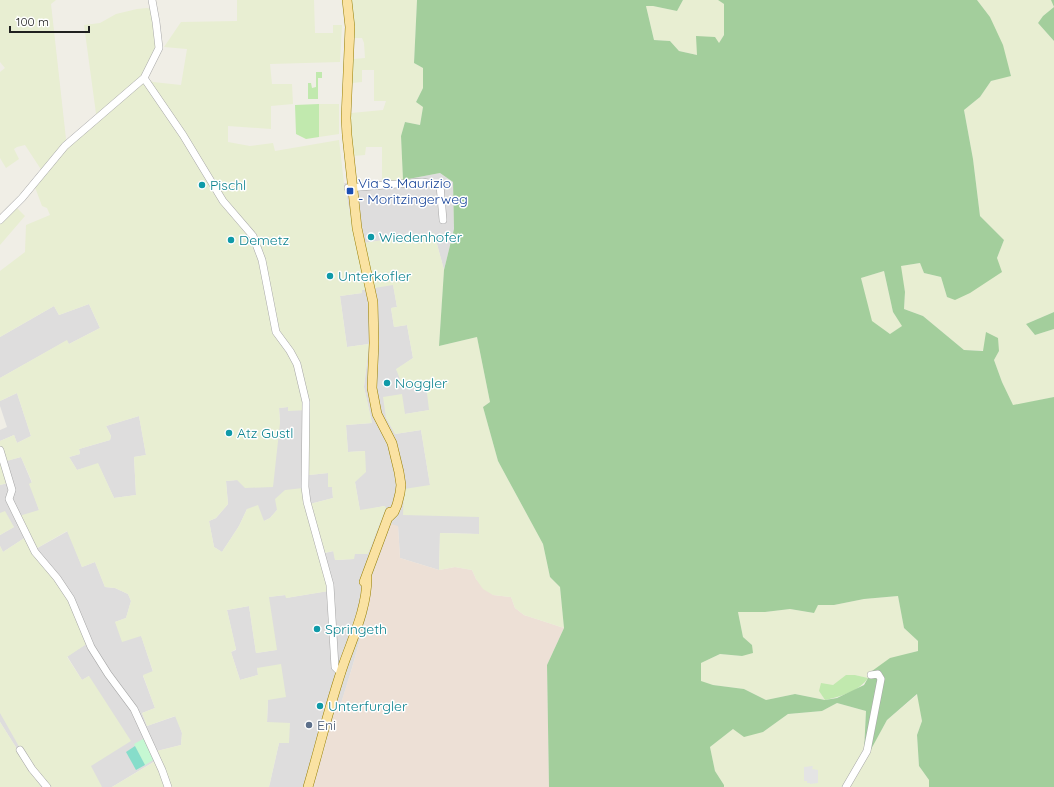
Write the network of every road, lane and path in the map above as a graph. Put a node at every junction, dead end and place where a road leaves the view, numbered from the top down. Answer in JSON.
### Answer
{"nodes":[{"id":1,"x":152,"y":0,"type":"edge"},
{"id":2,"x":347,"y":0,"type":"edge"},
{"id":3,"x":144,"y":78,"type":"junction"},
{"id":4,"x":350,"y":188,"type":"junction"},
{"id":5,"x":0,"y":220,"type":"edge"},
{"id":6,"x":443,"y":220,"type":"dead end"},
{"id":7,"x":0,"y":450,"type":"edge"},
{"id":8,"x":341,"y":674,"type":"junction"},
{"id":9,"x":871,"y":675,"type":"dead end"},
{"id":10,"x":20,"y":750,"type":"dead end"},
{"id":11,"x":47,"y":787,"type":"edge"},
{"id":12,"x":168,"y":787,"type":"edge"},
{"id":13,"x":308,"y":787,"type":"edge"},
{"id":14,"x":846,"y":787,"type":"edge"}],
"edges":[{"from":1,"to":3,"type":"street"},
{"from":2,"to":4,"type":"main road"},
{"from":3,"to":5,"type":"street"},
{"from":3,"to":8,"type":"street"},
{"from":4,"to":6,"type":"street"},
{"from":4,"to":8,"type":"main road"},
{"from":7,"to":12,"type":"street"},
{"from":8,"to":13,"type":"main road"},
{"from":9,"to":14,"type":"street"},
{"from":10,"to":11,"type":"street"}]}
